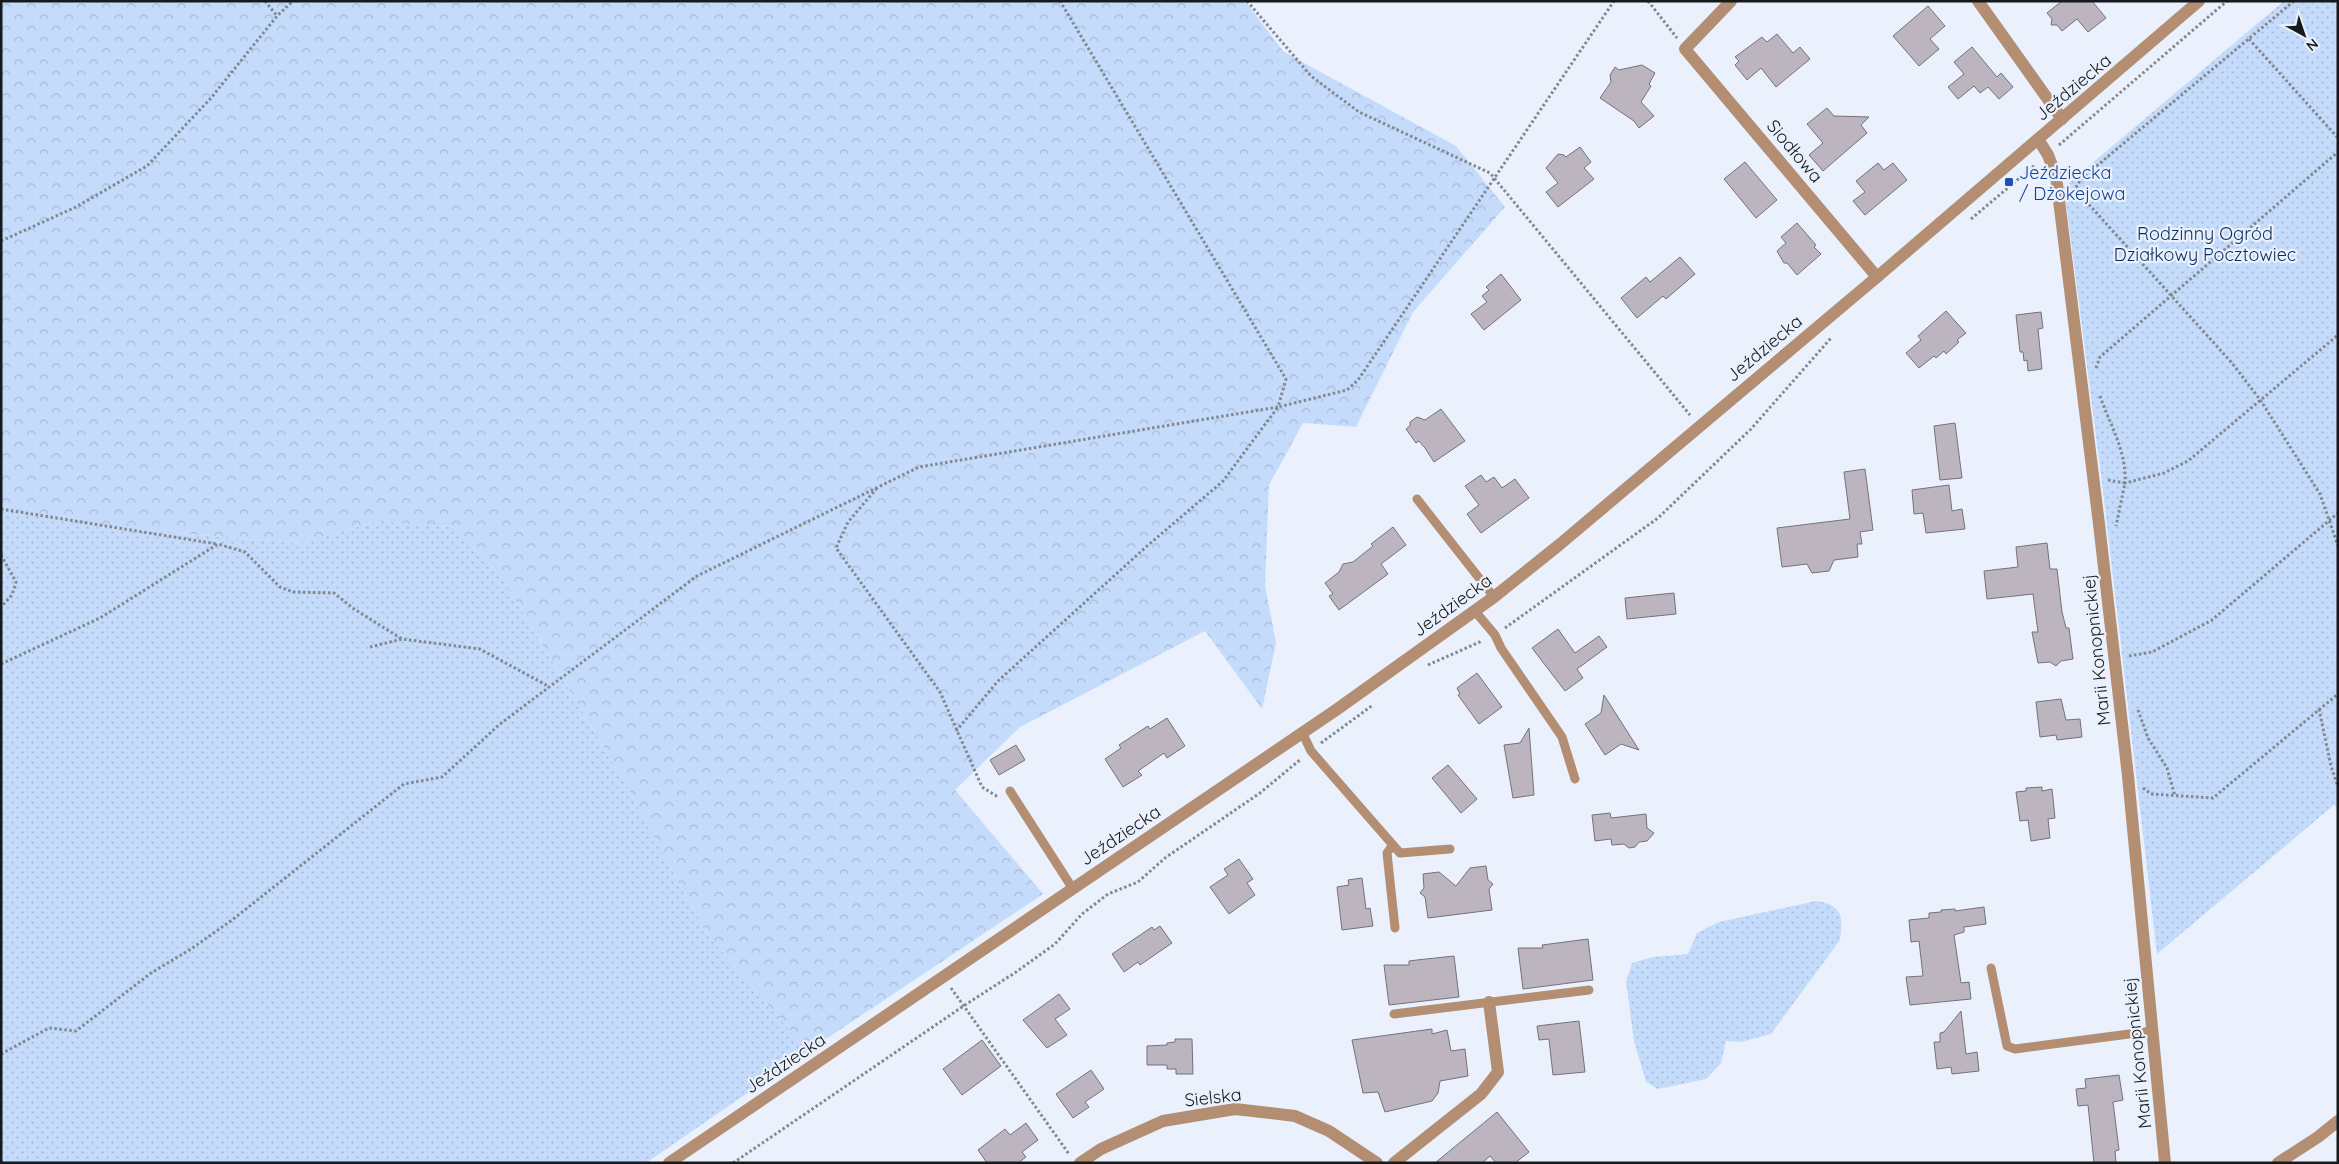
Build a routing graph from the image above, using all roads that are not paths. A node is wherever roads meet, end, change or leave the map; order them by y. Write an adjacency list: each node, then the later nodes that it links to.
1 (1731, 1): 6 (street, Siodłowa)
2 (1978, 1): 4 (street)
3 (2199, 1): 4 (street, Jeździecka)
4 (2062, 118): 5 (street, Jeździecka)
5 (2038, 139): 6 (street, Jeździecka); 21 (street, Marii Konopnickiej)
6 (1877, 277): 8 (street, Jeździecka)
7 (1417, 499): 8 (lane)
8 (1494, 597): 9 (street, Jeździecka)
9 (1474, 610): 10 (street, Jeździecka); 11 (lane)
10 (1302, 732): 13 (lane); 15 (street, Jeździecka)
11 (1575, 779)
12 (1010, 791): 15 (lane)
13 (1392, 846): 14 (lane); 16 (lane)
14 (1450, 850)
15 (1073, 889): 23 (street, Jeździecka)
16 (1395, 928)
17 (1992, 968): 21 (lane)
18 (1589, 990): 19 (lane)
19 (1489, 1002): 20 (lane); 26 (street)
20 (1394, 1014)
21 (2152, 1030): 27 (street, Marii Konopnickiej)
22 (2338, 1121): 28 (street)
23 (670, 1163)
24 (1080, 1163): 25 (street, Sielska)
25 (1377, 1163)
26 (1394, 1163)
27 (2166, 1163)
28 (2278, 1163)

